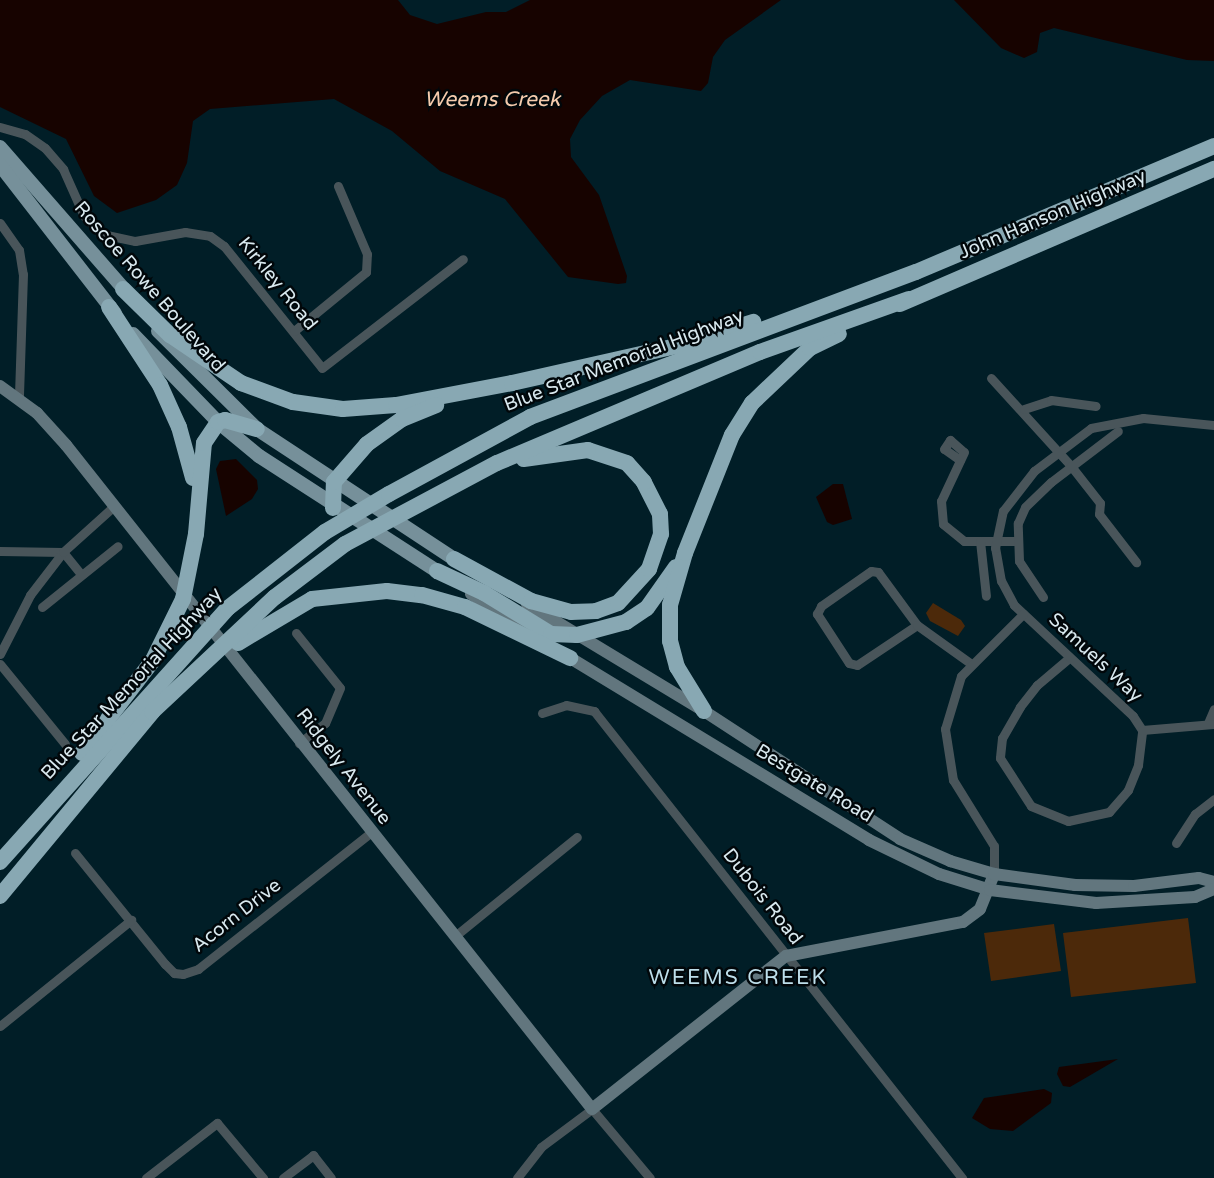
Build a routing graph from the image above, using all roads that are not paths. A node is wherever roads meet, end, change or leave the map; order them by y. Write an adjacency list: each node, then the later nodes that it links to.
1 (0, 127): 13 (street, Kirkley Road)
2 (0, 146): 10 (main road, Roscoe Rowe Boulevard)
3 (1214, 146): 9 (highway, John Hanson Highway)
4 (0, 165): 12 (main road, Roscoe Rowe Boulevard)
5 (1214, 169): 11 (highway, John Hanson Highway)
6 (338, 186): 13 (street)
7 (0, 223): 17 (street)
8 (463, 259): 13 (street, Kirkley Road)
9 (916, 272): 15 (highway); 65 (highway, Blue Star Memorial Highway)
10 (123, 289): 15 (highway); 22 (main road, Roscoe Rowe Boulevard)
11 (909, 299): 26 (highway, Blue Star Memorial Highway); 38 (highway)
12 (109, 307): 20 (main road, Roscoe Rowe Boulevard); 29 (highway)
13 (294, 331)
14 (991, 378): 19 (street)
15 (512, 383): 28 (highway)
16 (0, 386): 17 (main road, Ridgely Avenue)
17 (19, 397): 30 (main road, Ridgely Avenue)
18 (1096, 406): 19 (street)
19 (1024, 410): 24 (street)
20 (218, 422): 22 (highway); 29 (highway); 31 (main road, Roscoe Rowe Boulevard)
21 (1214, 425): 24 (street)
22 (257, 429): 28 (main road, Roscoe Rowe Boulevard)
23 (1118, 431): 27 (street)
24 (1058, 452): 27 (street); 33 (street)
25 (961, 460): 32 (street)
26 (497, 463): 39 (highway); 67 (highway, Blue Star Memorial Highway)
27 (1071, 466): 34 (street); 40 (street)
28 (334, 482): 31 (highway); 39 (main road, Roscoe Rowe Boulevard)
29 (199, 504): 65 (highway)
30 (114, 507): 37 (street); 60 (main road, Ridgely Avenue)
31 (333, 508): 41 (main road, Roscoe Rowe Boulevard)
32 (980, 541): 33 (street); 43 (street)
33 (996, 541): 34 (street); 46 (street, Samuels Way)
34 (1016, 541): 44 (street)
35 (118, 546): 42 (street)
36 (0, 551): 37 (street)
37 (63, 552): 42 (street); 50 (street)
38 (685, 553): 49 (highway); 56 (highway)
39 (454, 559): 49 (main road, Bestgate Road)
40 (1136, 562)
41 (437, 571): 49 (highway); 51 (main road, Bestgate Road)
42 (81, 573): 45 (street)
43 (986, 596)
44 (1043, 597)
45 (42, 607)
46 (1023, 614): 52 (street, Samuels Way); 53 (street)
47 (917, 625): 47 (street); 53 (street)
48 (296, 632): 60 (street)
49 (578, 635): 56 (main road, Bestgate Road)
50 (0, 654)
51 (570, 658): 67 (highway); 73 (main road, Bestgate Road)
52 (1069, 658): 59 (street, Samuels Way); 59 (street)
53 (970, 663): 70 (street)
54 (0, 664): 61 (street)
55 (1214, 709): 58 (street)
56 (704, 711): 70 (main road, Bestgate Road)
57 (542, 713): 77 (street, Dubois Road)
58 (1211, 723): 59 (street)
59 (1142, 730)
60 (299, 743): 63 (main road, Ridgely Avenue)
61 (65, 744)
62 (1214, 799): 66 (street)
63 (370, 833): 75 (street, Acorn Drive); 76 (main road, Ridgely Avenue)
64 (577, 838): 76 (street)
65 (18, 839): 69 (highway, Blue Star Memorial Highway)
66 (1176, 843)
67 (42, 845): 74 (highway, Blue Star Memorial Highway)
68 (75, 853): 75 (street)
69 (0, 862)
70 (994, 874): 71 (main road, Bestgate Road); 73 (main road)
71 (1214, 882)
72 (1214, 889): 73 (main road, Bestgate Road)
73 (990, 890): 77 (main road)
74 (0, 896)
75 (131, 920): 78 (street)
76 (454, 936): 79 (main road, Ridgely Avenue)
77 (786, 956): 79 (main road); 86 (street, Dubois Road)
78 (0, 1026)
79 (592, 1109): 84 (street); 85 (street, Ridgely Avenue)
80 (146, 1178): 81 (street)
81 (263, 1178)
82 (283, 1178): 83 (street)
83 (331, 1178)
84 (517, 1178)
85 (650, 1178)
86 (962, 1178)

